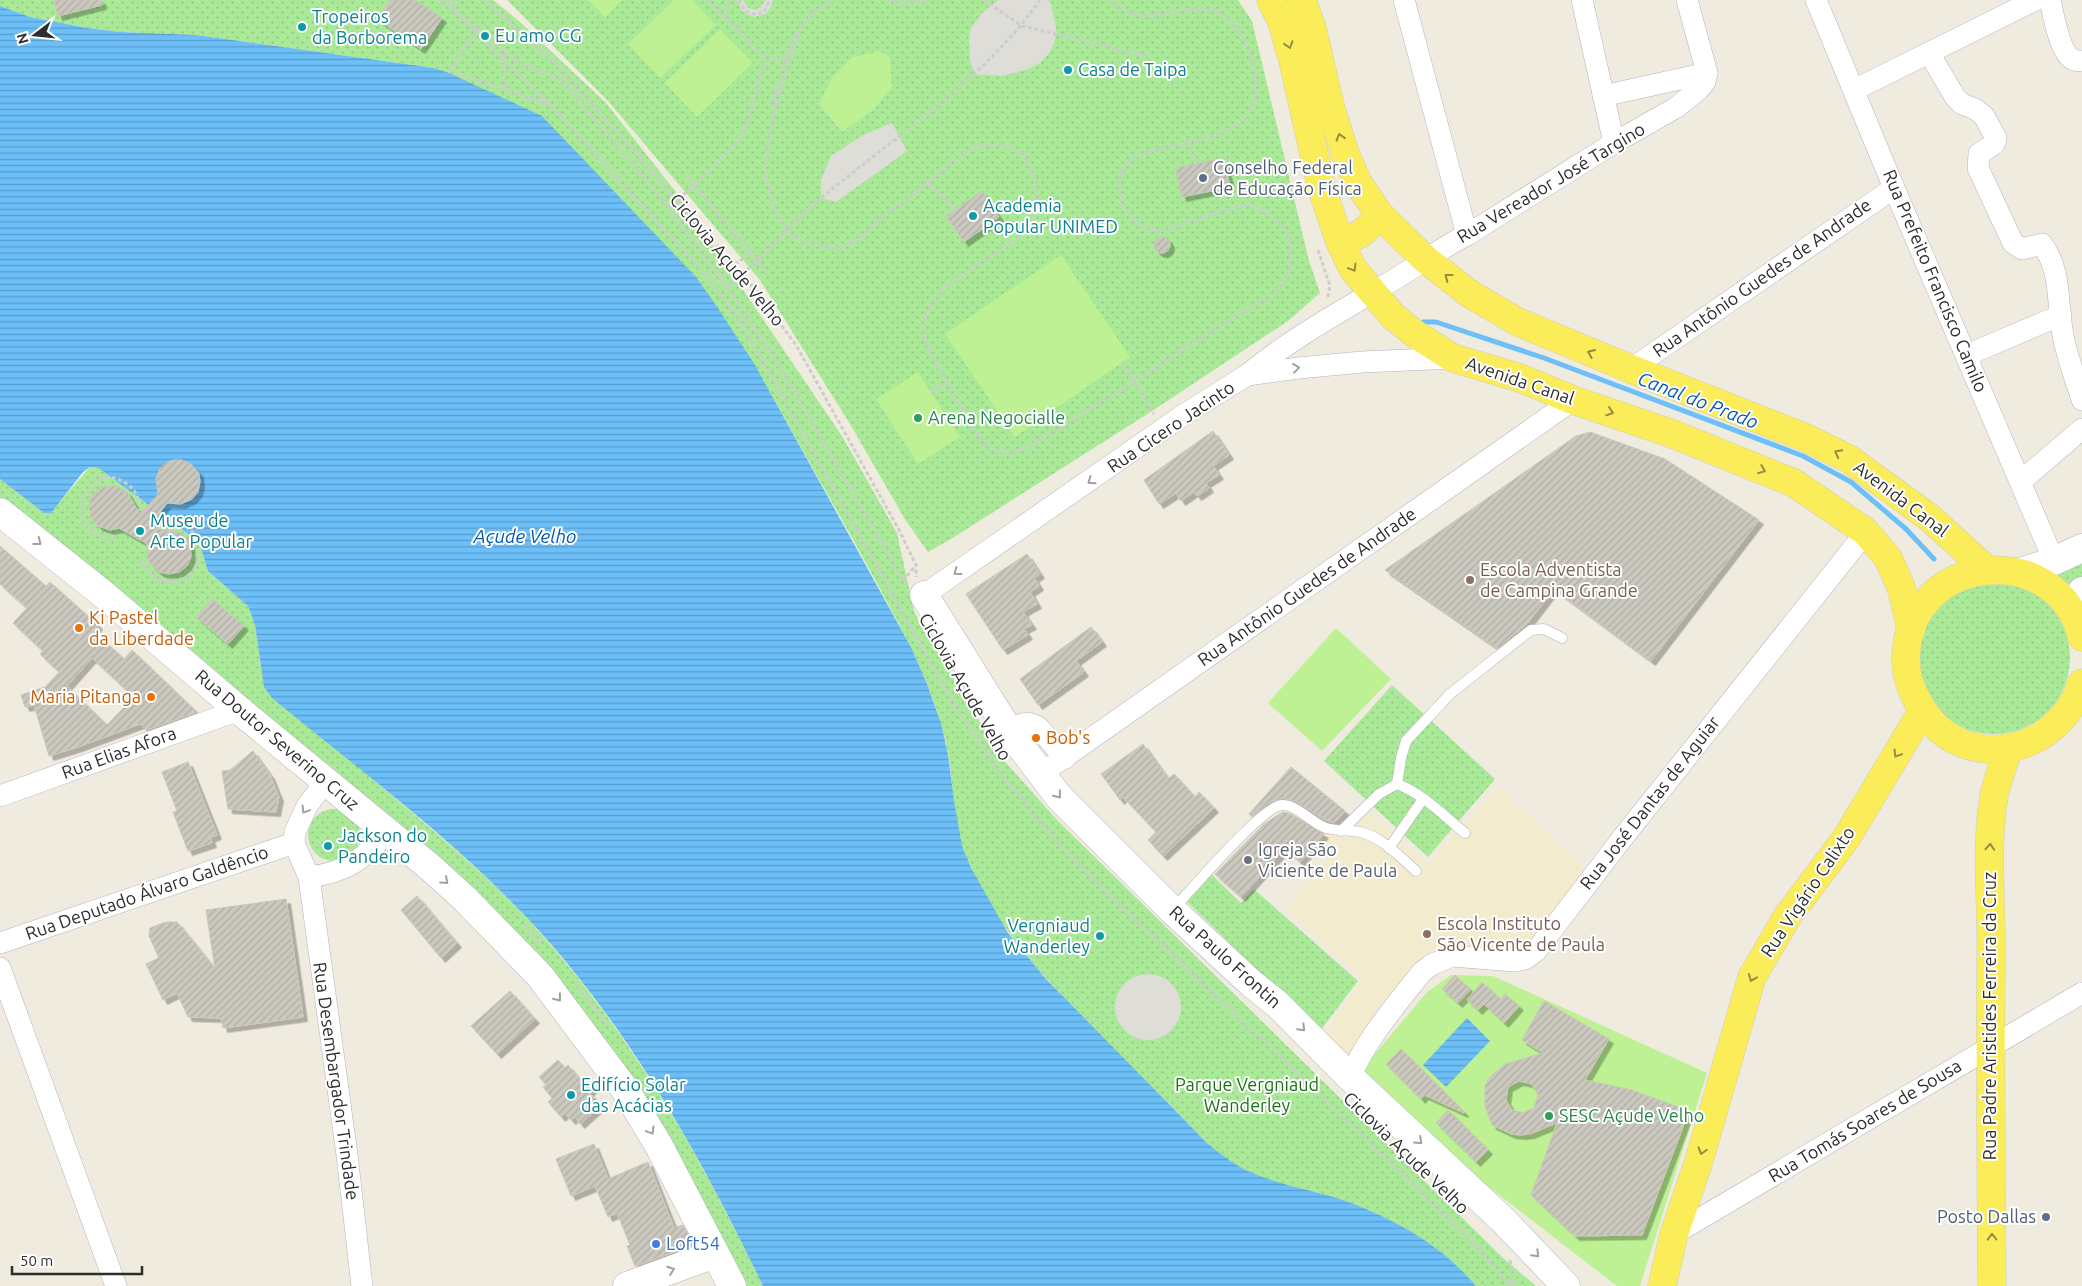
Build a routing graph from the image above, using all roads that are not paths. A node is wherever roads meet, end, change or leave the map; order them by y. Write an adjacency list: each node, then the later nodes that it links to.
1 (1271, 0): 18 (main road, Avenida Canal, one-way to 18)
2 (1302, 0): 16 (main road, Avenida Canal, one-way to 2)
3 (1404, 0): 17 (street)
4 (1582, 0): 13 (street)
5 (1687, 0): 11 (street)
6 (1816, 0): 12 (street, Rua Prefeito Francisco Camilo)
7 (2035, 0): 9 (street)
8 (2050, 0): 10 (street)
9 (1929, 53): 12 (street); 21 (street)
10 (2082, 61)
11 (1707, 73): 13 (street); 14 (street, Rua Vereador José Targino)
12 (1854, 90): 15 (street, Rua Prefeito Francisco Camilo)
13 (1603, 96): 14 (street)
14 (1614, 143): 17 (street, Rua Vereador José Targino)
15 (1894, 188): 22 (street, Rua Prefeito Francisco Camilo); 24 (street, Rua Antônio Guedes de Andrade)
16 (1379, 214): 18 (main road); 19 (main road, Avenida Canal)
17 (1468, 235): 19 (street, Rua Vereador José Targino)
18 (1328, 243): 20 (main road, Avenida Canal, one-way to 20)
19 (1425, 259): 20 (street, Rua Vereador José Targino); 24 (main road, Avenida Canal, one-way to 19)
20 (1371, 292): 23 (main road, Avenida Canal); 25 (street)
21 (2061, 315): 22 (street); 27 (street)
22 (1967, 355): 29 (street, Rua Prefeito Francisco Camilo)
23 (1453, 358): 25 (street, Rua Cicero Jacinto, one-way to 23); 26 (main road, Avenida Canal)
24 (1631, 369): 34 (main road, Avenida Canal, one-way to 24)
25 (1247, 375): 36 (street, Rua Cicero Jacinto, one-way to 36)
26 (1574, 400): 31 (main road, Avenida Canal, one-way to 31); 47 (street, Rua Antônio Guedes de Andrade)
27 (2082, 400)
28 (2082, 429): 29 (street)
29 (2021, 481): 33 (street, Rua Prefeito Francisco Camilo)
30 (0, 512): 42 (main road, Rua Doutor Severino Cruz, one-way to 42)
31 (1866, 532): 38 (main road, Avenida Canal); 65 (street, Rua José Dantas de Aguiar)
32 (2082, 548): 33 (main road)
33 (2054, 561): 35 (main road)
34 (1986, 570): 35 (main road); 38 (main road)
35 (2020, 572): 39 (main road)
36 (920, 585): 45 (main road, Rua Paulo Frontin)
37 (2082, 591): 39 (main road)
38 (1911, 628): 43 (main road)
39 (2081, 634)
40 (1562, 638): 50 (lane)
41 (2082, 683): 44 (main road)
42 (239, 710): 49 (main road, Rua Doutor Severino Cruz); 51 (street, Rua Elias Afora)
43 (1922, 712): 46 (main road); 66 (main road, Rua Vigário Calixto, one-way to 66)
44 (2070, 727): 46 (main road)
45 (1009, 731): 47 (street); 48 (main road, Rua Paulo Frontin)
46 (2008, 749): 64 (main road, Rua Padre Aristides Ferreira da Cruz, one-way to 46)
47 (1065, 758): 48 (street, Rua Antônio Guedes de Andrade)
48 (1042, 773): 60 (main road, Rua Paulo Frontin, one-way to 60)
49 (325, 782): 54 (main road, Rua Doutor Severino Cruz); 56 (street, one-way to 56)
50 (1396, 784): 52 (lane); 53 (lane)
51 (0, 796)
52 (1423, 799): 55 (lane); 57 (lane)
53 (1341, 831): 57 (lane); 60 (lane)
54 (387, 832): 59 (street); 67 (main road, Rua Doutor Severino Cruz, one-way to 67)
55 (1465, 833)
56 (294, 843): 59 (street, Rua Desembargador Trindade); 61 (street, Rua Deputado Álvaro Galdêncio)
57 (1389, 848): 58 (lane)
58 (1416, 871)
59 (309, 877): 69 (street, Rua Desembargador Trindade)
60 (1172, 910): 65 (main road, Rua Paulo Frontin, one-way to 65)
61 (0, 943)
62 (0, 968): 68 (street)
63 (2082, 993): 64 (street, Rua Tomás Soares de Sousa)
64 (1990, 1047): 66 (street, Rua Tomás Soares de Sousa); 74 (main road, Rua Padre Aristides Ferreira da Cruz, one-way to 64)
65 (1350, 1077): 72 (main road, Rua Paulo Frontin, one-way to 72)
66 (1674, 1234): 73 (main road, Rua Vigário Calixto)
67 (715, 1254): 70 (main road, one-way to 67); 71 (main road, Rua Doutor Severino Cruz)
68 (116, 1286)
69 (362, 1286)
70 (627, 1286)
71 (732, 1286)
72 (1566, 1286)
73 (1662, 1286)
74 (1992, 1286)

